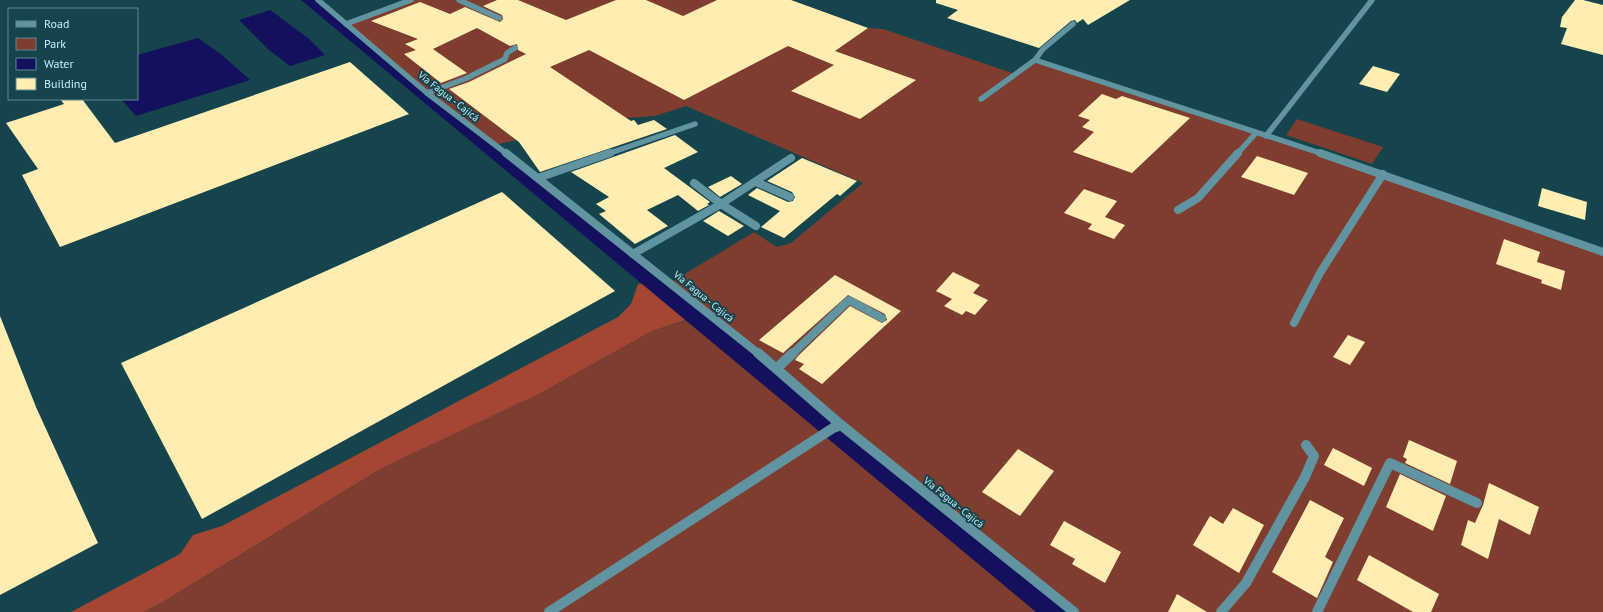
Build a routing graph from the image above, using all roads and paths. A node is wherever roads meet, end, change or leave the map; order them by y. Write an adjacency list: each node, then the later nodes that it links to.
1 (318, 0): 6 (street, Vía Fagua - Cajicá)
2 (411, 0): 6 (street)
3 (459, 0): 5 (street)
4 (1372, 0): 14 (street)
5 (499, 18)
6 (346, 24): 10 (street, Vía Fagua - Cajicá)
7 (1073, 24): 9 (street)
8 (515, 48): 10 (street)
9 (1035, 60): 11 (street); 13 (street)
10 (427, 93): 17 (street, Vía Fagua - Cajicá)
11 (981, 99)
12 (695, 124): 17 (street)
13 (1256, 133): 14 (street); 22 (street)
14 (1266, 136): 16 (street)
15 (791, 158): 18 (street)
16 (1382, 174): 24 (street); 27 (street)
17 (538, 178): 25 (street, Vía Fagua - Cajicá)
18 (756, 182): 20 (street); 21 (street)
19 (694, 183): 21 (street)
20 (790, 196)
21 (721, 204): 23 (street); 25 (street)
22 (1178, 210)
23 (756, 226)
24 (1603, 252)
25 (633, 254): 28 (street, Vía Fagua - Cajicá)
26 (882, 318): 28 (street)
27 (1294, 323)
28 (777, 368): 29 (street, Vía Fagua - Cajicá)
29 (840, 425): 32 (street); 33 (street, Vía Fagua - Cajicá)
30 (1306, 445): 34 (street)
31 (1476, 503): 35 (street)
32 (549, 612)
33 (1074, 612)
34 (1221, 612)
35 (1318, 612)

